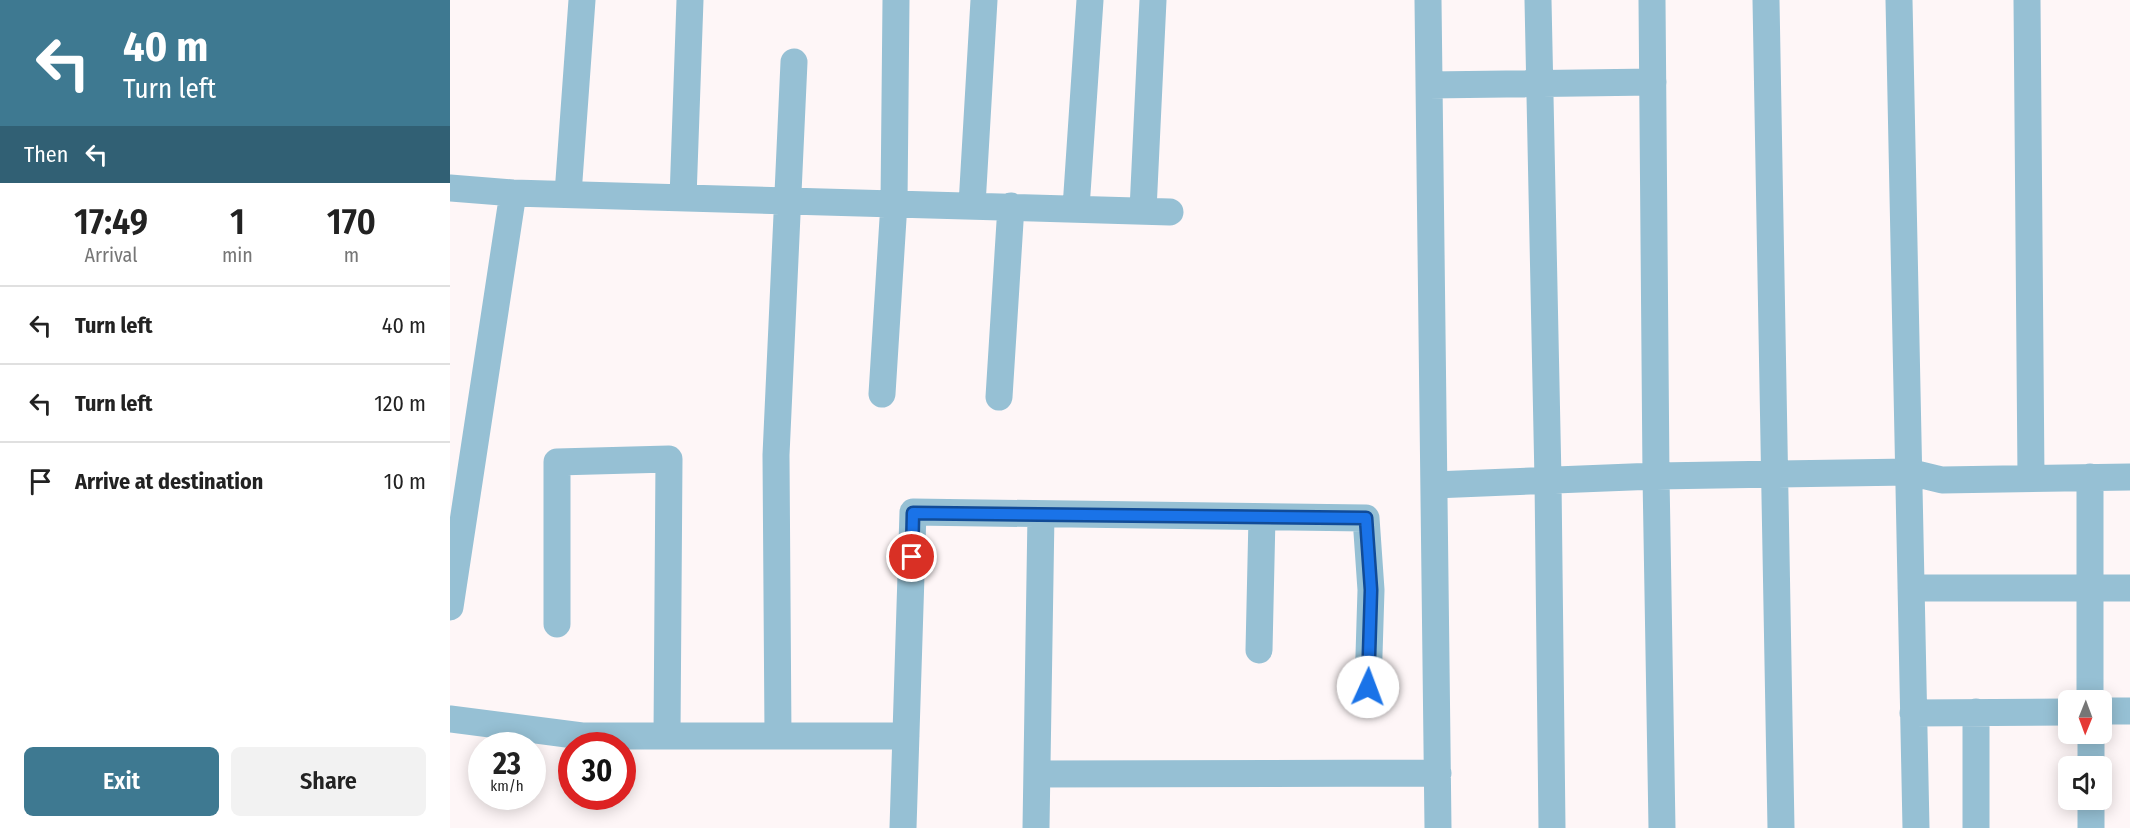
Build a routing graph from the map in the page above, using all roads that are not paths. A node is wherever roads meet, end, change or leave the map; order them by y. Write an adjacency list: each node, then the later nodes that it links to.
1 (582, 0): 19 (street)
2 (690, 0): 20 (street)
3 (896, 0): 22 (street)
4 (984, 0): 23 (street)
5 (1090, 0): 25 (street)
6 (1153, 0): 26 (street)
7 (1538, 0): 14 (street)
8 (1652, 0): 15 (street)
9 (1766, 0): 32 (street)
10 (1899, 0): 31 (street)
11 (2027, 0): 36 (street)
12 (1422, 6): 16 (street)
13 (794, 62): 21 (street)
14 (1539, 82): 15 (street); 16 (street); 37 (street)
15 (1653, 82): 33 (street)
16 (1429, 85): 38 (street)
17 (450, 188): 18 (street)
18 (513, 193): 19 (street); 30 (street)
19 (568, 195): 20 (street)
20 (683, 198): 21 (street)
21 (788, 200): 22 (street); 56 (street)
22 (894, 203): 23 (street); 28 (street)
23 (972, 205): 24 (street)
24 (1011, 206): 25 (street); 29 (street)
25 (1076, 208): 26 (street)
26 (1143, 210): 27 (street)
27 (1170, 212)
28 (882, 394)
29 (999, 397)
30 (461, 460): 44 (street)
31 (1909, 472): 32 (street); 36 (street); 41 (street)
32 (1773, 474): 33 (street); 66 (street)
33 (1656, 476): 37 (street); 65 (street)
34 (2090, 477): 35 (street); 36 (street); 43 (street)
35 (2130, 477)
36 (2031, 478)
37 (1548, 480): 38 (street); 64 (street)
38 (1434, 485): 58 (street)
39 (1041, 514): 40 (street); 57 (street); 59 (street)
40 (1262, 517): 46 (street); 47 (street)
41 (1911, 588): 43 (street); 53 (street)
42 (2130, 588): 43 (street)
43 (2090, 589): 48 (street)
44 (451, 593)
45 (557, 624): 55 (street)
46 (1259, 650)
47 (1368, 687)
48 (2090, 690)
49 (2112, 711): 50 (street)
50 (2130, 711)
51 (1976, 712): 52 (street); 53 (street); 68 (street)
52 (2058, 712)
53 (1913, 713): 67 (street)
54 (450, 719): 55 (street)
55 (667, 736): 56 (street)
56 (778, 736): 57 (street)
57 (906, 736): 61 (street)
58 (1438, 773): 59 (street); 63 (street)
59 (1037, 774): 62 (street)
60 (2091, 810): 69 (street)
61 (903, 828)
62 (1036, 828)
63 (1438, 828)
64 (1552, 828)
65 (1662, 828)
66 (1781, 828)
67 (1916, 828)
68 (1976, 828)
69 (2091, 828)

